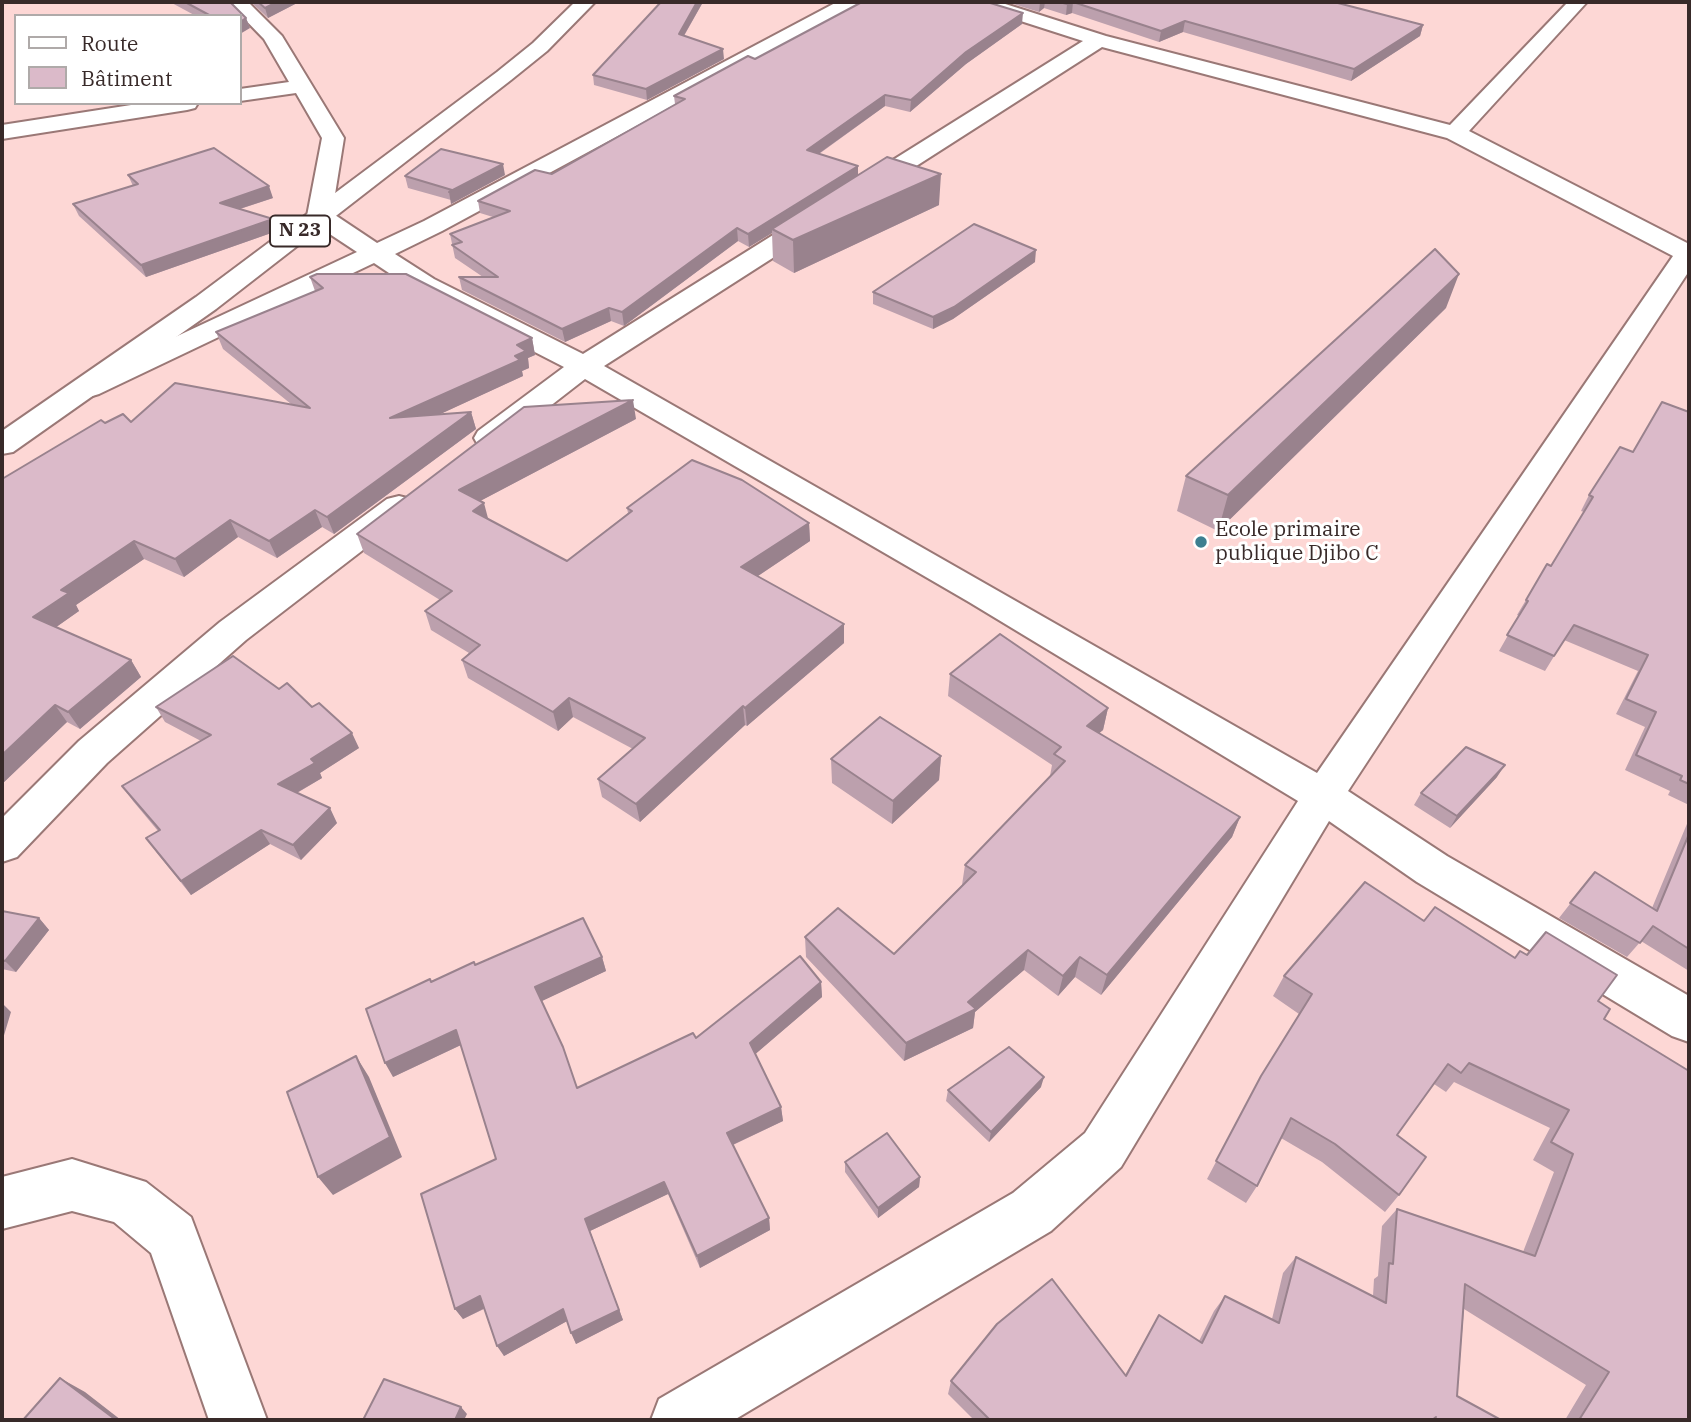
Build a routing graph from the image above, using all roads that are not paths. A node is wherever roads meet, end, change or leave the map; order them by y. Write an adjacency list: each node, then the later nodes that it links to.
1 (237, 2): 7 (street)
2 (586, 2): 12 (street, N 23)
3 (851, 2): 13 (street)
4 (982, 2): 6 (street)
5 (1578, 2): 11 (street)
6 (1099, 40): 11 (street); 15 (street)
7 (302, 86): 8 (street); 12 (street)
8 (242, 95)
9 (174, 105): 10 (street)
10 (2, 132)
11 (1455, 133): 14 (street)
12 (319, 216): 13 (street); 16 (street, N 23)
13 (374, 254): 15 (street); 16 (street)
14 (1689, 254): 20 (street)
15 (584, 366): 18 (street); 20 (street)
16 (77, 393): 17 (street, N 23)
17 (2, 445)
18 (464, 457)
19 (420, 490): 21 (street)
20 (1323, 796): 22 (street); 25 (street)
21 (2, 845)
22 (1689, 1021)
23 (2, 1203): 24 (street)
24 (238, 1420)
25 (680, 1420)

